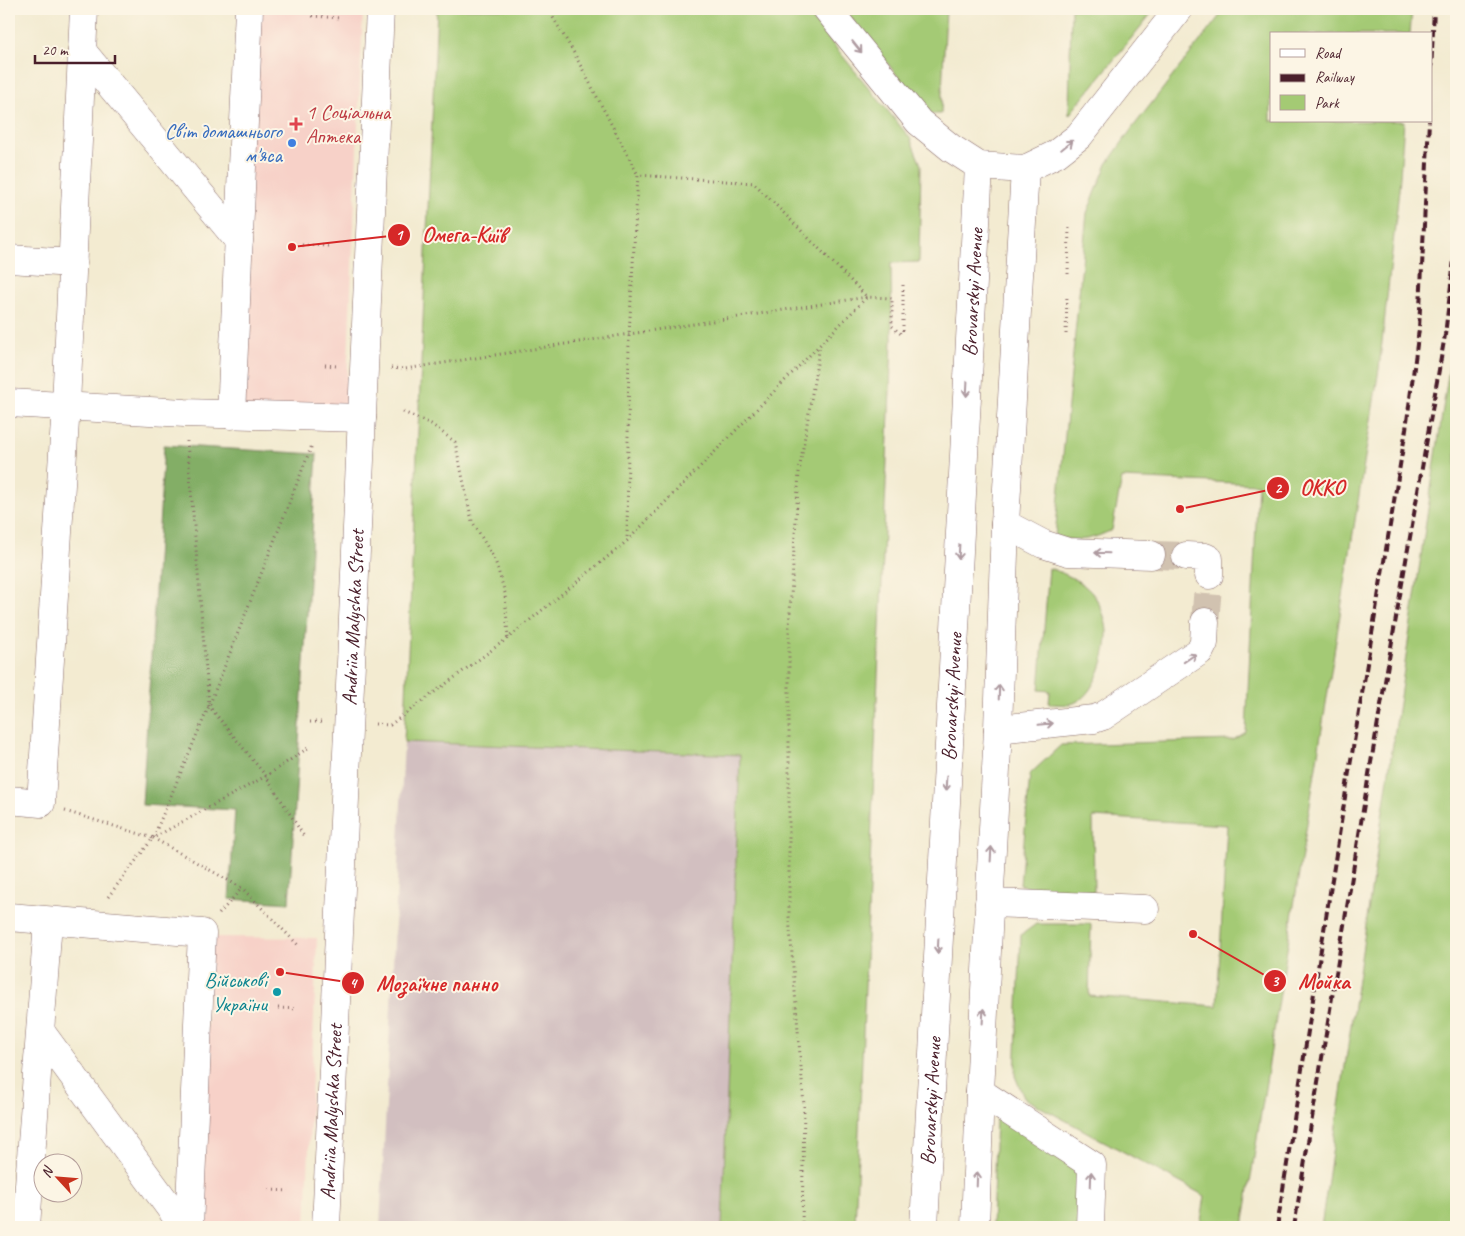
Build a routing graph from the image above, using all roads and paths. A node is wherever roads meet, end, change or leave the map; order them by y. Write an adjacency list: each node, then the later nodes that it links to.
1 (84, 9): 9 (main road)
2 (380, 9): 33 (main road, Andriia Malyshka Street)
3 (548, 9): 12 (path)
4 (827, 9): 10 (main road, one-way to 10)
5 (1180, 9): 11 (main road, one-way to 5)
6 (248, 10): 14 (main road)
7 (312, 16): 8 (path)
8 (340, 18)
9 (82, 51): 14 (main road); 18 (main road)
10 (979, 166): 11 (main road); 69 (main road, Brovarskyi Avenue, one-way to 69)
11 (1025, 170): 34 (main road)
12 (638, 175): 22 (path); 24 (path)
13 (1069, 225): 19 (path)
14 (239, 241): 31 (main road)
15 (302, 245): 16 (path)
16 (330, 246)
17 (9, 259): 18 (main road)
18 (73, 263): 28 (main road)
19 (1068, 274)
20 (902, 285): 22 (path)
21 (1067, 294): 23 (path)
22 (867, 297): 24 (path); 25 (path)
23 (1066, 334)
24 (629, 335): 26 (path); 35 (path)
25 (820, 345): 35 (path); 68 (path)
26 (405, 369)
27 (9, 403): 28 (main road)
28 (66, 405): 30 (main road); 47 (main road)
29 (403, 412): 40 (path)
30 (184, 413): 31 (main road); 41 (path)
31 (231, 415): 32 (main road)
32 (323, 416): 33 (main road); 41 (path)
33 (362, 418): 67 (main road, Andriia Malyshka Street)
34 (1005, 524): 36 (main road, one-way to 34); 43 (main road, one-way to 34)
35 (627, 541): 40 (path)
36 (1151, 555)
37 (1186, 556): 38 (main road)
38 (1209, 576)
39 (1205, 622): 43 (main road, one-way to 39)
40 (508, 638): 42 (path)
41 (209, 706): 45 (path); 48 (path)
42 (390, 725)
43 (998, 728): 51 (main road, one-way to 43)
44 (308, 748): 45 (path)
45 (266, 776): 48 (path); 49 (path)
46 (9, 800): 47 (main road)
47 (41, 803): 48 (path)
48 (153, 838): 50 (path); 55 (path)
49 (305, 838)
50 (242, 888): 56 (path); 57 (path)
51 (989, 903): 52 (main road); 61 (main road, one-way to 51)
52 (1145, 909)
53 (9, 917): 54 (main road)
54 (48, 921): 55 (main road); 60 (main road)
55 (87, 924): 56 (main road)
56 (202, 933): 66 (main road)
57 (300, 947)
58 (278, 1008): 59 (path)
59 (297, 1009)
60 (41, 1032): 64 (main road); 65 (main road)
61 (980, 1092): 70 (main road, one-way to 61); 71 (main road, one-way to 61)
62 (269, 1190): 63 (path)
63 (289, 1190)
64 (26, 1227)
65 (184, 1227)
66 (189, 1227)
67 (326, 1227)
68 (802, 1227)
69 (924, 1227)
70 (975, 1227)
71 (1090, 1227)

